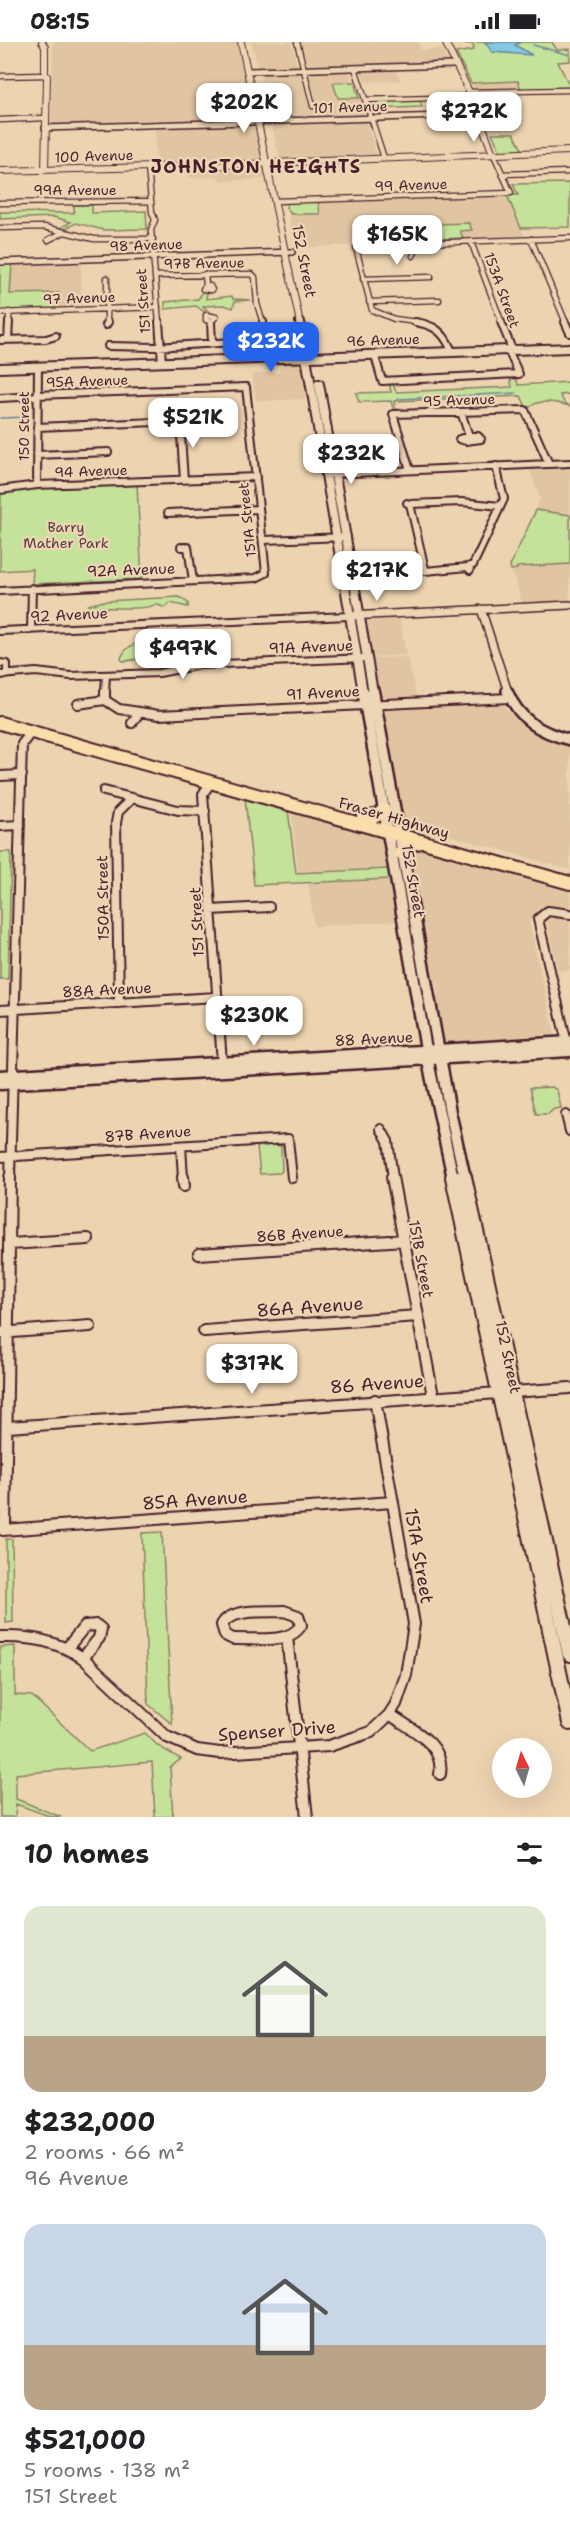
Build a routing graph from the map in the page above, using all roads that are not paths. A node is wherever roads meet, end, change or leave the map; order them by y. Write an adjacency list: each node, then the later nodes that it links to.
1 (241, 42): 9 (main road, 152 Street)
2 (247, 42): 9 (main road, 152 Street)
3 (297, 42): 8 (street)
4 (445, 42): 6 (main road)
5 (45, 43): 10 (main road)
6 (454, 65): 7 (street); 13 (main road)
7 (355, 68): 8 (street); 15 (street)
8 (304, 70): 9 (street); 16 (street)
9 (251, 71): 14 (main road, 152 Street); 17 (main road, 152 Street)
10 (45, 75): 11 (street); 19 (main road)
11 (0, 76)
12 (570, 90): 13 (street)
13 (469, 96): 15 (street); 18 (main road)
14 (254, 99): 17 (main road); 22 (main road, 152 Street)
15 (365, 100): 20 (street)
16 (313, 106)
17 (263, 111): 22 (main road, 152 Street)
18 (477, 115): 20 (street, 101 Avenue); 27 (main road)
19 (45, 118): 21 (street); 23 (main road)
20 (371, 118): 22 (street, 101 Avenue); 28 (street)
21 (0, 120)
22 (262, 122): 23 (street, 101 Avenue); 24 (main road, 152 Street); 29 (main road, 152 Street)
23 (45, 128): 31 (main road)
24 (269, 132)
25 (570, 151): 27 (main road, 100 Avenue)
26 (273, 152): 29 (main road, 152 Street)
27 (494, 155): 28 (main road, 100 Avenue); 34 (street)
28 (384, 158): 29 (main road, 100 Avenue)
29 (271, 163): 30 (main road, 100 Avenue); 36 (main road, 152 Street)
30 (148, 167): 31 (main road, 100 Avenue); 35 (street, 151 Street)
31 (45, 170): 32 (main road, 100 Avenue)
32 (0, 171)
33 (570, 172): 34 (street)
34 (502, 174): 36 (street, 99 Avenue)
35 (151, 201): 37 (street, 99A Avenue); 40 (street, 151 Street)
36 (279, 201): 46 (main road, 152 Street)
37 (0, 203)
38 (0, 228): 39 (street)
39 (64, 232): 40 (street); 43 (street)
40 (153, 238): 48 (street, 151 Street)
41 (570, 238): 42 (street)
42 (531, 239): 44 (street); 62 (street)
43 (48, 240)
44 (471, 242): 45 (street); 73 (street, 153A Street)
45 (412, 244): 47 (street); 54 (street)
46 (289, 252): 48 (street, 98 Avenue); 76 (main road, 152 Street)
47 (413, 256)
48 (155, 257): 49 (street, 98 Avenue); 51 (street, 151 Street)
49 (0, 262)
50 (205, 274): 51 (street, 97B Avenue); 55 (street); 69 (street, 97B Avenue)
51 (156, 276): 58 (street, 151 Street)
52 (431, 277): 54 (street)
53 (106, 278): 59 (street)
54 (363, 279): 57 (street)
55 (206, 285)
56 (439, 300): 57 (street)
57 (369, 302): 74 (street)
58 (158, 307): 59 (street, 97 Avenue); 71 (street, 151 Street)
59 (108, 309): 61 (street, 97 Avenue); 64 (street)
60 (0, 312): 61 (street, 97 Avenue)
61 (9, 312): 68 (street)
62 (567, 318): 65 (street)
63 (211, 321): 69 (street)
64 (106, 325)
65 (570, 333)
66 (56, 336): 68 (street)
67 (0, 340): 68 (street)
68 (8, 340)
69 (212, 343): 71 (street)
70 (108, 346): 71 (street)
71 (161, 346): 77 (street, 151 Street)
72 (570, 346): 73 (main road, 96 Avenue)
73 (509, 349): 74 (main road, 96 Avenue); 75 (street, 153A Street)
74 (448, 351): 75 (main road, 96 Avenue); 76 (main road, 96 Avenue)
75 (375, 356): 76 (main road, 96 Avenue)
76 (310, 357): 77 (main road, 96 Avenue); 92 (main road, 152 Street)
77 (162, 362): 78 (main road, 96 Avenue)
78 (38, 367): 79 (main road, 96 Avenue); 81 (street, 150 Street)
79 (0, 368)
80 (246, 387): 81 (street, 95A Avenue); 93 (street, 151A Street)
81 (37, 396): 82 (street, 95A Avenue); 84 (street, 150 Street)
82 (0, 398)
83 (460, 412): 85 (street); 89 (street, 95 Avenue); 91 (street, 95 Avenue)
84 (37, 427): 87 (street, 150 Street); 94 (street)
85 (469, 436)
86 (108, 452): 87 (street)
87 (37, 455): 95 (street, 150 Street)
88 (570, 463): 89 (street)
89 (549, 464): 90 (street)
90 (496, 466): 91 (street); 97 (street)
91 (410, 470): 92 (street)
92 (330, 474): 100 (main road, 152 Street); 101 (main road, 152 Street)
93 (256, 477): 94 (street, 94 Avenue); 98 (street, 151A Street)
94 (184, 480): 95 (street, 94 Avenue)
95 (37, 485): 96 (street, 94 Avenue)
96 (0, 490)
97 (500, 506): 97 (street)
98 (259, 509): 99 (street); 102 (street, 151A Street)
99 (168, 513)
100 (347, 537): 101 (street); 110 (main road, 152 Street)
101 (337, 538): 102 (street); 111 (main road, 152 Street)
102 (263, 540): 104 (street, 151A Street)
103 (181, 547): 105 (street)
104 (263, 577): 105 (street, 92A Avenue)
105 (193, 581): 106 (street, 92A Avenue)
106 (32, 588): 107 (street, 92A Avenue); 112 (street)
107 (0, 591)
108 (570, 605): 109 (street, 92 Avenue)
109 (482, 609): 110 (street, 92 Avenue); 118 (street)
110 (360, 615): 111 (street, 92 Avenue); 114 (main road, 152 Street)
111 (349, 616): 112 (street, 92 Avenue); 114 (main road, 152 Street)
112 (31, 630): 113 (street, 92 Avenue)
113 (0, 631)
114 (362, 658): 117 (street, 91A Avenue); 121 (main road, 152 Street)
115 (0, 663): 116 (street, 91A Avenue)
116 (3, 675): 117 (street, 91A Avenue)
117 (106, 675): 119 (street)
118 (509, 698): 121 (street, 91 Avenue); 126 (street)
119 (105, 700): 120 (street); 122 (street)
120 (78, 704)
121 (370, 705): 122 (street, 91 Avenue); 127 (main road, 152 Street)
122 (139, 712): 124 (street)
123 (0, 723): 125 (main road, Fraser Highway)
124 (132, 723)
125 (34, 730): 128 (street); 130 (main road, Fraser Highway)
126 (570, 740)
127 (380, 758): 134 (main road, 152 Street); 139 (main road, 152 Street)
128 (22, 775): 129 (street); 137 (street)
129 (0, 776)
130 (211, 782): 132 (main road, Fraser Highway); 135 (street, 151 Street)
131 (104, 791): 133 (street)
132 (244, 791): 136 (main road, Fraser Highway); 139 (main road, Fraser Highway)
133 (132, 798): 135 (street); 150 (street, 150A Street)
134 (384, 810): 136 (main road); 139 (main road, 152 Street)
135 (205, 811): 147 (street, 151 Street)
136 (363, 818): 139 (main road, Fraser Highway)
137 (20, 825): 138 (street); 151 (street)
138 (0, 826)
139 (392, 830): 140 (main road, Fraser Highway); 141 (main road, 152 Street); 142 (main road, Fraser Highway); 154 (main road, 152 Street)
140 (423, 842): 141 (main road); 142 (main road, Fraser Highway)
141 (401, 853): 154 (main road, 152 Street)
142 (497, 862): 143 (main road, Fraser Highway)
143 (536, 874): 144 (main road, Fraser Highway); 145 (main road, Fraser Highway)
144 (570, 878)
145 (570, 884)
146 (269, 907): 147 (street)
147 (211, 910): 149 (street, 151 Street)
148 (570, 914): 153 (street)
149 (216, 997): 150 (street, 88A Avenue); 155 (street, 151 Street)
150 (119, 1003): 151 (street, 88A Avenue)
151 (14, 1009): 152 (street, 88A Avenue); 156 (street)
152 (0, 1010)
153 (569, 1045): 154 (main road, 88 Avenue)
154 (433, 1054): 155 (main road, 88 Avenue); 156 (main road, 88 Avenue); 174 (main road, 152 Street)
155 (222, 1063): 156 (main road, 88 Avenue)
156 (6, 1080): 162 (street)
157 (565, 1116): 159 (street)
158 (381, 1129): 166 (street, 151B Street)
159 (570, 1131)
160 (181, 1146): 162 (street, 87B Avenue); 163 (street, 87B Avenue); 164 (street)
161 (0, 1157): 162 (street, 87B Avenue)
162 (11, 1157): 167 (street)
163 (292, 1178)
164 (184, 1186)
165 (88, 1239): 167 (street)
166 (404, 1240): 168 (street, 86B Avenue); 169 (street, 151B Street)
167 (10, 1244): 172 (street)
168 (199, 1254)
169 (418, 1316): 171 (street, 86A Avenue); 175 (street, 151B Street)
170 (90, 1326): 172 (street)
171 (204, 1331)
172 (5, 1333): 177 (street)
173 (570, 1388): 174 (street, 86 Avenue)
174 (505, 1391): 175 (street, 86 Avenue); 183 (main road, 152 Street); 186 (main road, 152 Street)
175 (433, 1396): 176 (street, 86 Avenue)
176 (375, 1400): 177 (street, 86 Avenue); 178 (street, 151A Street)
177 (8, 1427): 179 (street)
178 (393, 1502): 179 (street, 85A Avenue); 185 (street, 151A Street)
179 (3, 1530)
180 (0, 1637): 182 (street, Spenser Drive)
181 (287, 1637): 181 (street); 187 (street)
182 (67, 1648): 184 (street, Spenser Drive); 184 (street)
183 (570, 1654)
184 (83, 1658): 187 (street, Spenser Drive)
185 (391, 1715): 187 (street, Spenser Drive); 188 (street)
186 (570, 1723)
187 (301, 1748): 189 (street)
188 (440, 1774)
189 (307, 1817)

